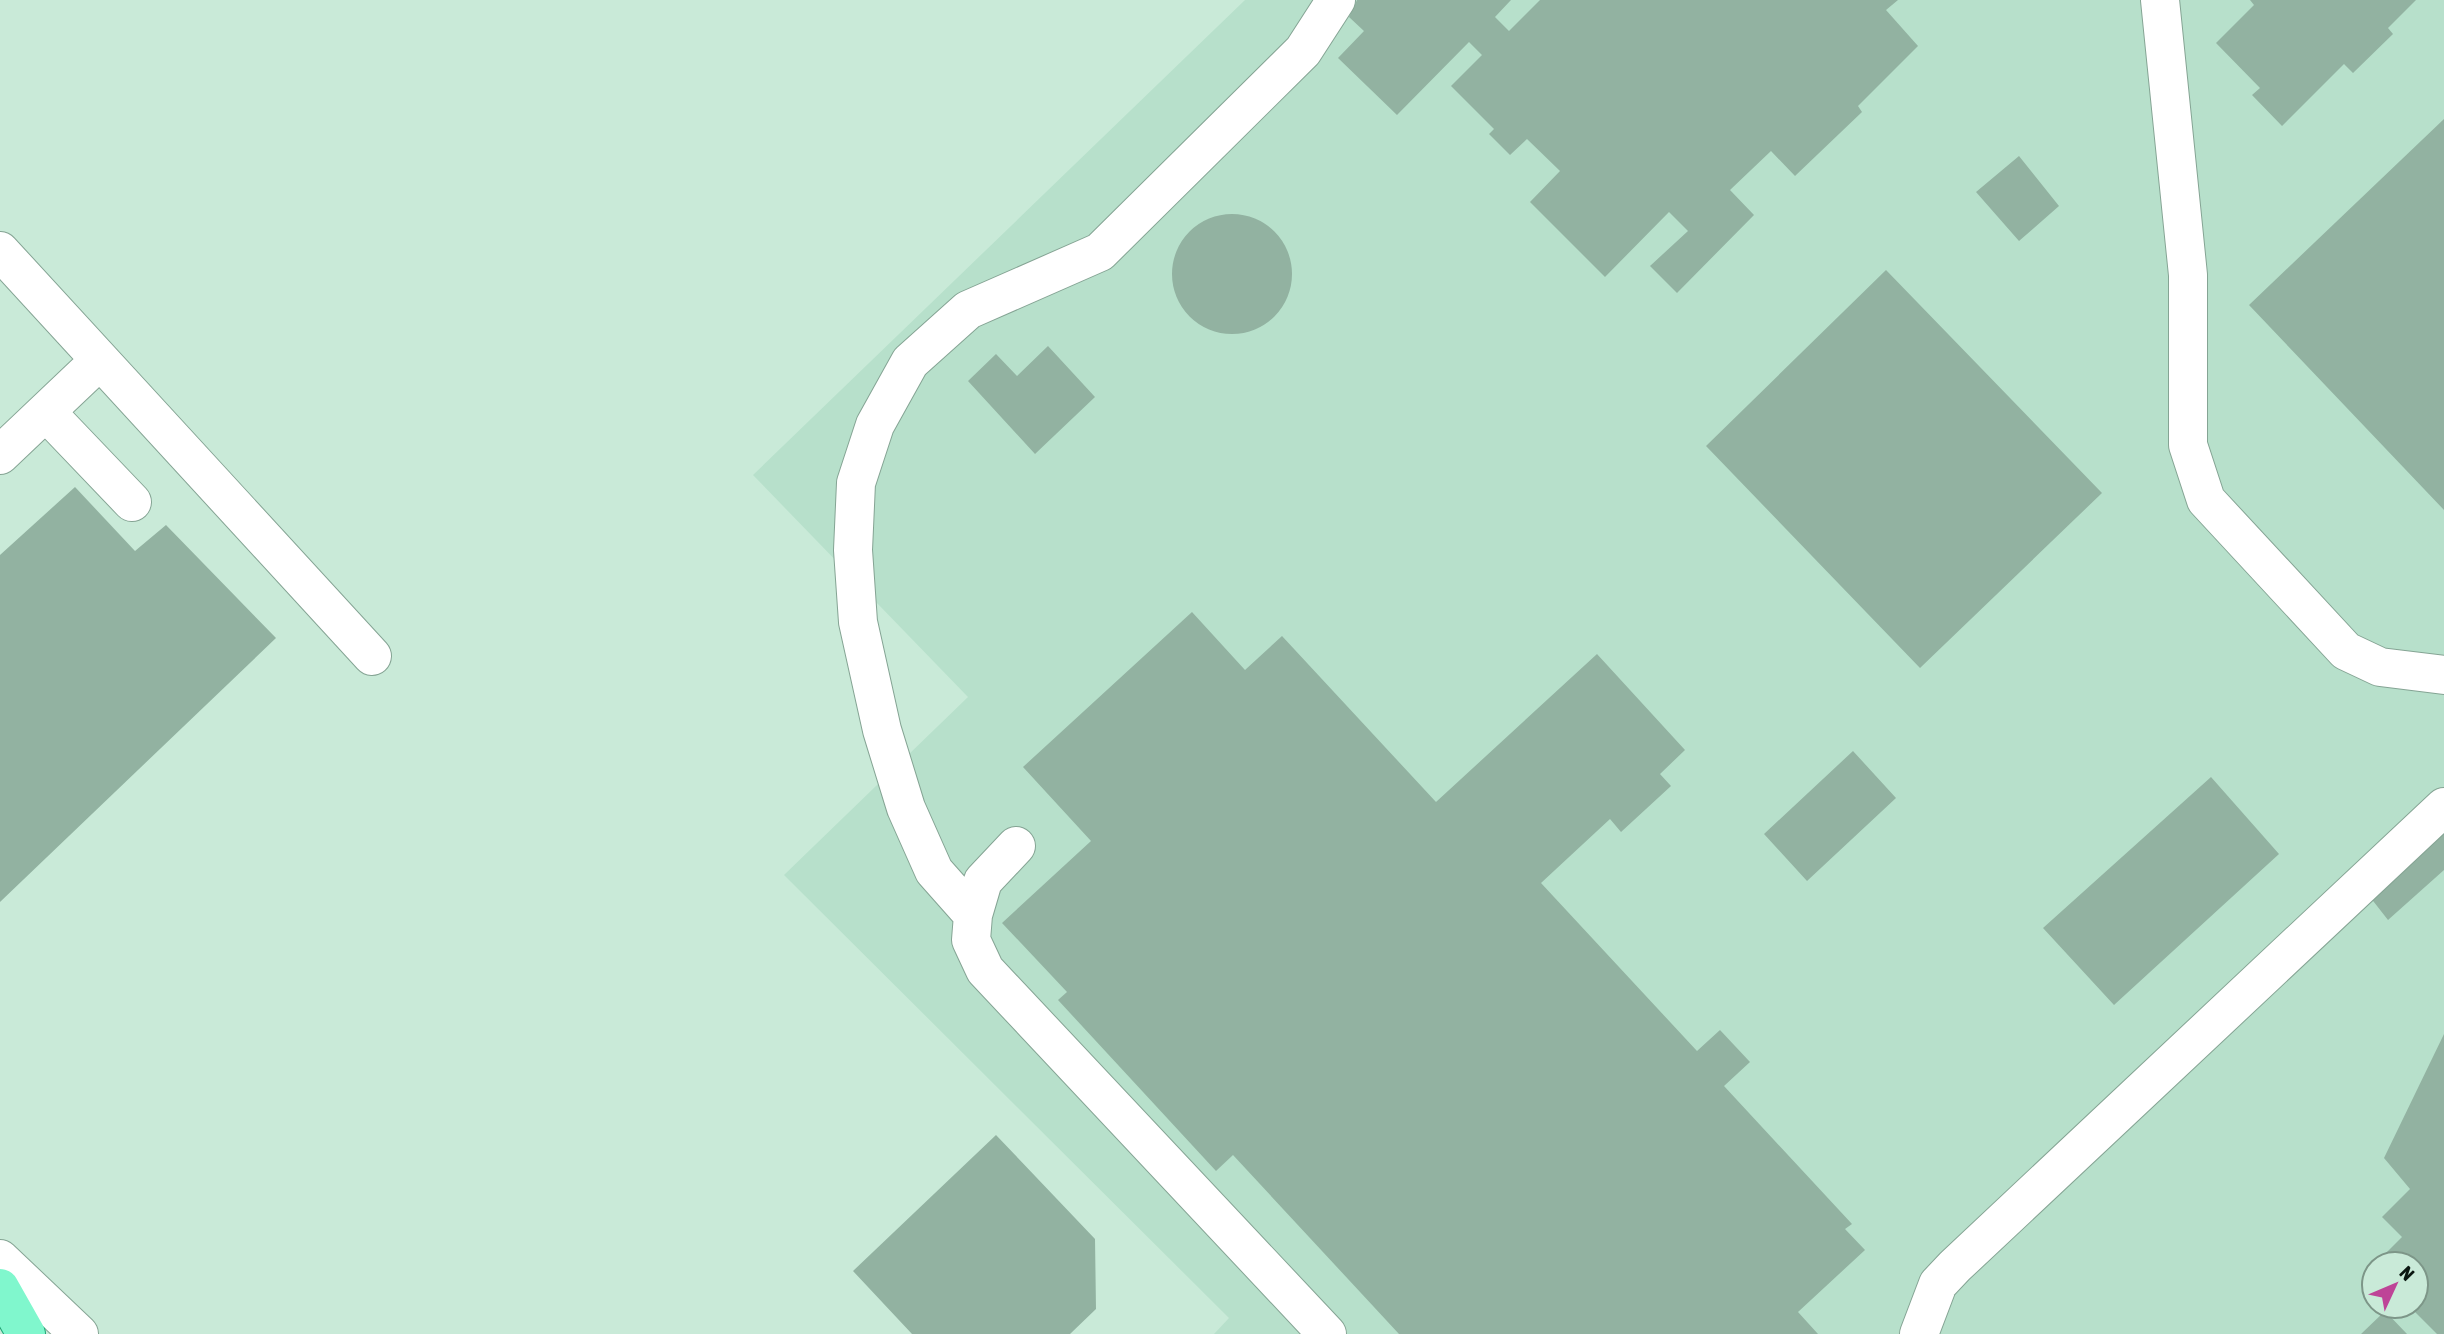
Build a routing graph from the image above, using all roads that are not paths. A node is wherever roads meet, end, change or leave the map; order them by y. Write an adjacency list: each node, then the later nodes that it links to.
1 (1336, 0): 12 (street)
2 (2160, 0): 9 (street)
3 (7, 274): 4 (street)
4 (99, 361): 5 (street); 8 (street)
5 (46, 412): 6 (street); 7 (street)
6 (0, 455)
7 (132, 502)
8 (372, 656)
9 (2444, 676)
10 (2444, 807): 18 (street)
11 (1016, 846): 12 (street)
12 (973, 915): 17 (street)
13 (0, 1259): 16 (street)
14 (0, 1288): 15 (main road)
15 (26, 1334)
16 (79, 1334)
17 (1327, 1334)
18 (1919, 1334)

